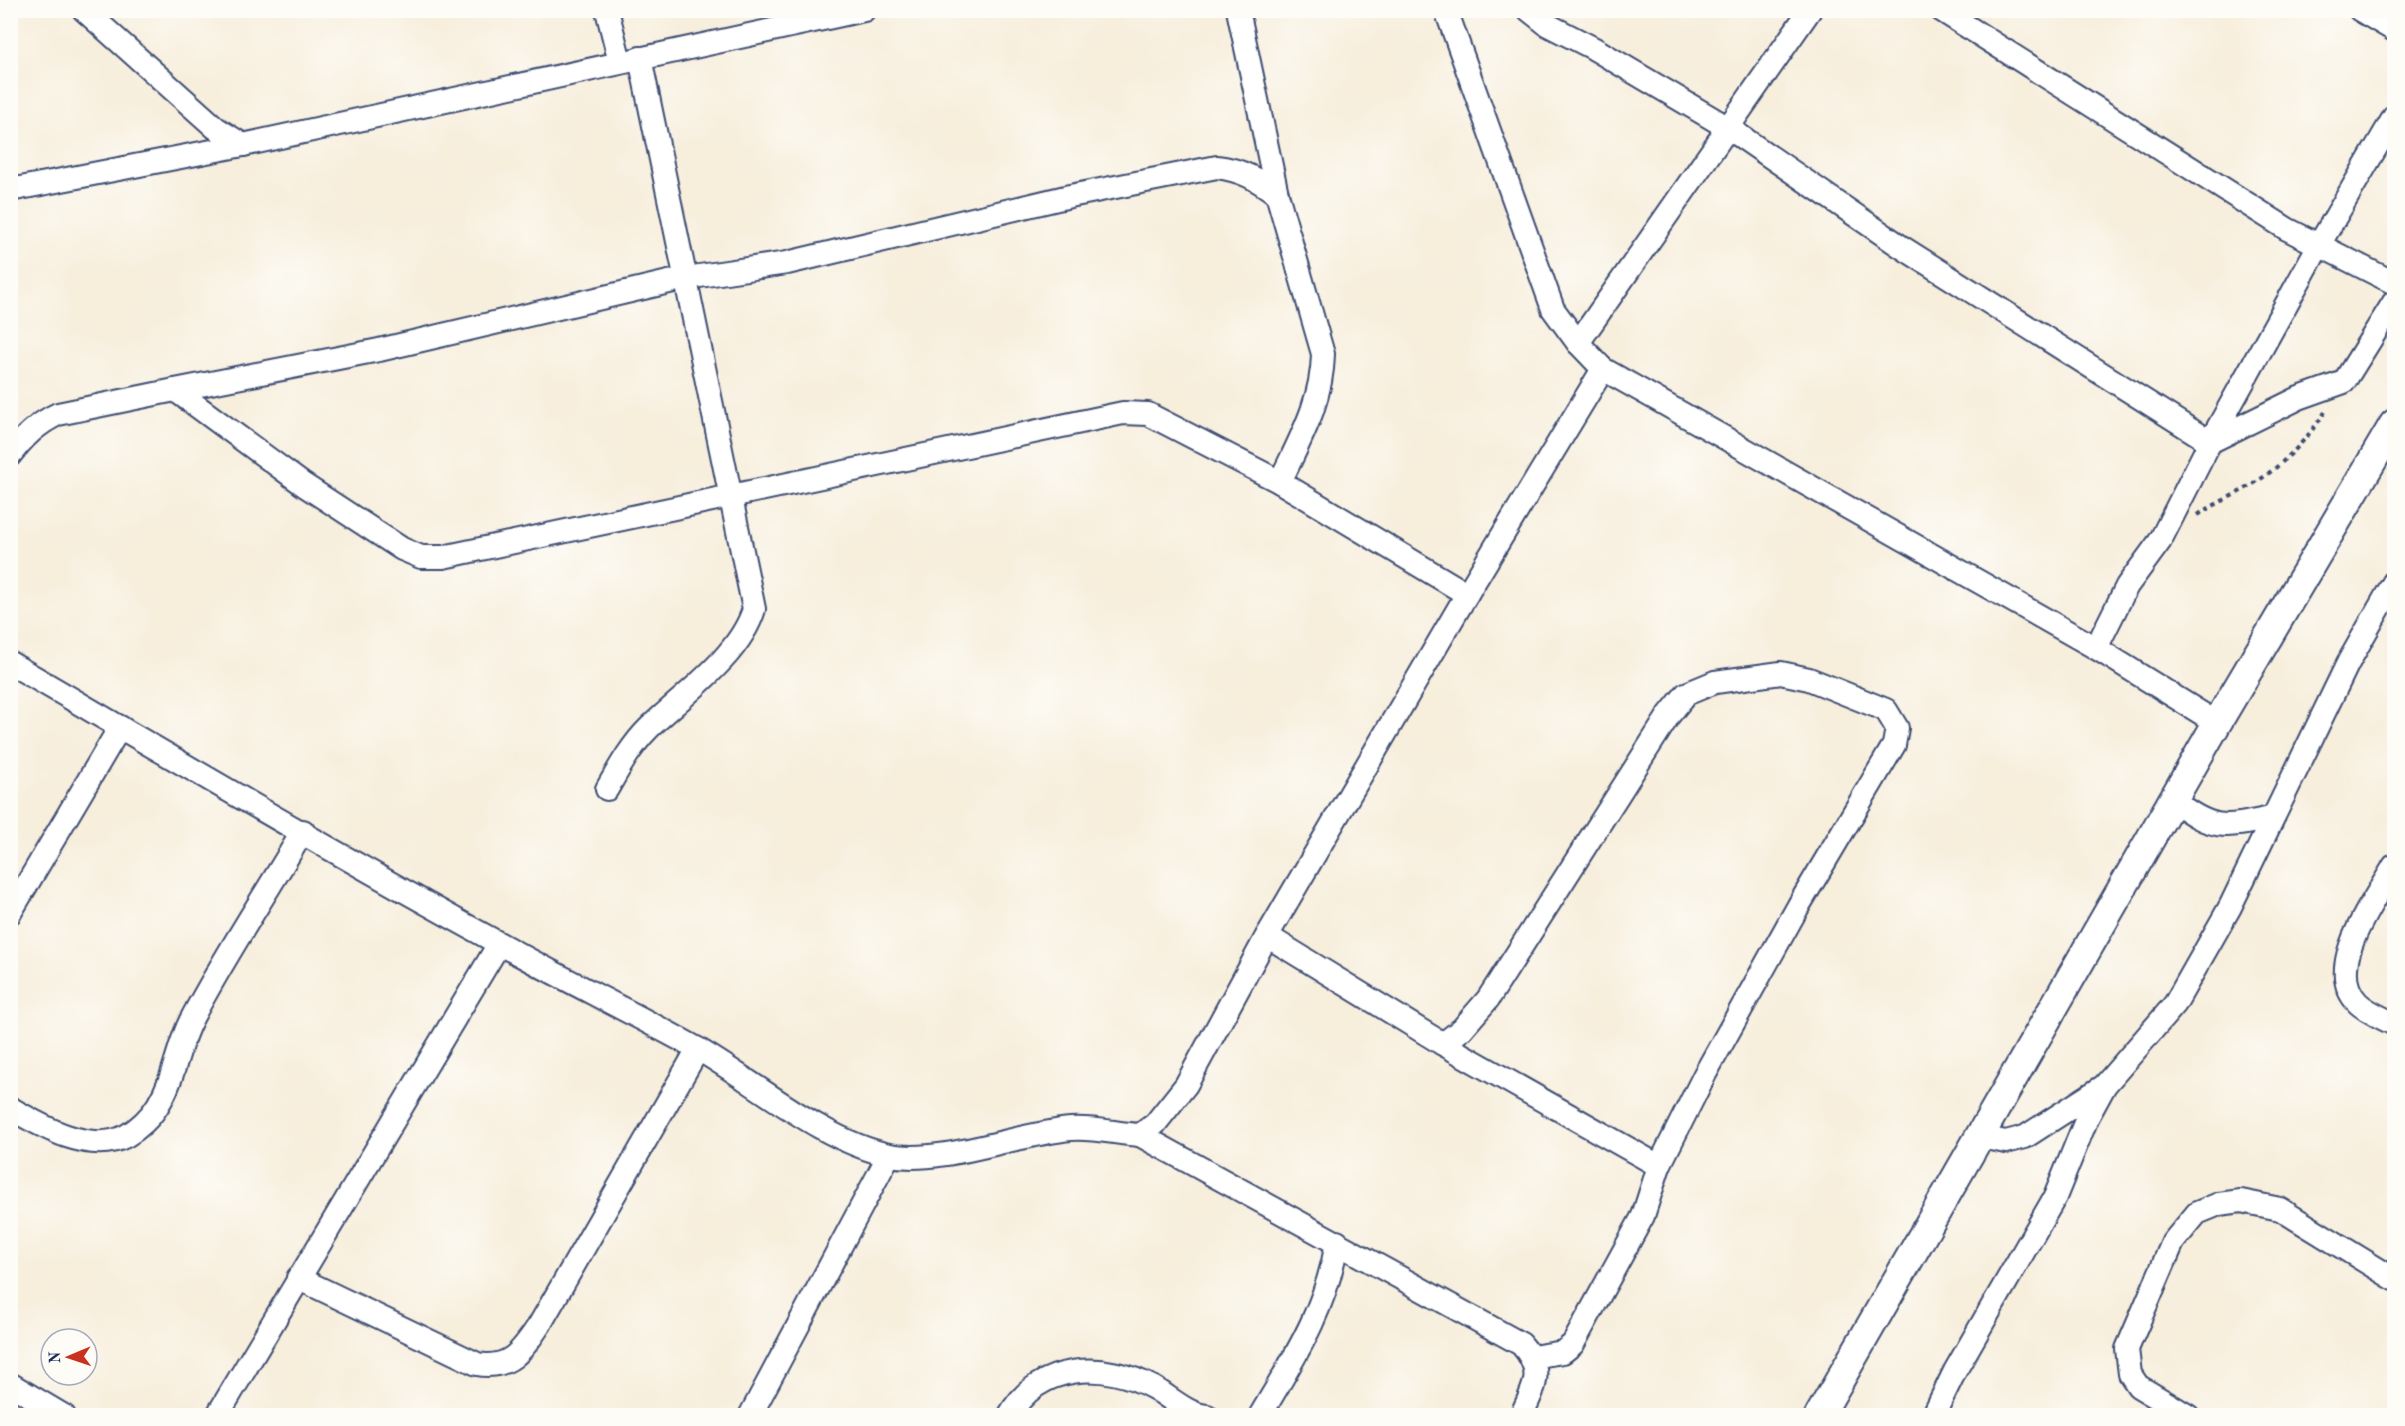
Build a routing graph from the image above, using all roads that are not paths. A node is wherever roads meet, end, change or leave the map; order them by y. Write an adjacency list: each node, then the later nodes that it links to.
1 (84, 10): 14 (street)
2 (607, 10): 11 (street)
3 (864, 10): 11 (street)
4 (1238, 10): 16 (street)
5 (1446, 10): 21 (street)
6 (1529, 10): 13 (street)
7 (1810, 10): 13 (street)
8 (1941, 10): 17 (street)
9 (2360, 10): 10 (street)
10 (2394, 30)
11 (630, 60): 14 (street); 18 (street)
12 (2394, 117): 17 (street)
13 (1730, 129): 21 (street); 25 (street)
14 (243, 145): 15 (street)
15 (10, 190)
16 (1277, 194): 18 (street); 27 (street)
17 (2319, 245): 19 (street); 25 (street)
18 (686, 278): 23 (street); 28 (street)
19 (2394, 283)
20 (2394, 302): 25 (street)
21 (1578, 343): 22 (street)
22 (1604, 369): 30 (street); 31 (street)
23 (175, 390): 26 (street); 28 (street)
24 (2394, 424): 33 (street)
25 (2210, 442): 31 (street)
26 (10, 455)
27 (1280, 482): 28 (street); 30 (street)
28 (730, 494): 35 (street)
29 (2394, 582): 37 (street)
30 (1467, 594): 41 (street)
31 (2096, 648): 33 (street)
32 (10, 663): 34 (street)
33 (2217, 723): 36 (street)
34 (120, 727): 38 (street); 40 (street)
35 (607, 789)
36 (2173, 800): 37 (street); 49 (street)
37 (2271, 818): 46 (street)
38 (303, 831): 42 (street); 47 (street)
39 (2394, 866): 43 (street)
40 (10, 913)
41 (1267, 936): 44 (street); 48 (street)
42 (499, 944): 45 (street); 53 (street)
43 (2394, 1024)
44 (1443, 1044): 51 (street); 51 (street)
45 (698, 1049): 50 (street); 53 (street)
46 (2105, 1085): 49 (street); 66 (street)
47 (10, 1108)
48 (1140, 1135): 50 (street); 52 (street)
49 (1980, 1137): 65 (street)
50 (889, 1155): 60 (street)
51 (1659, 1166): 55 (street)
52 (1337, 1242): 55 (street); 57 (street)
53 (298, 1278): 59 (street)
54 (2394, 1279): 67 (street)
55 (1532, 1357): 64 (street)
56 (10, 1384): 58 (street)
57 (1263, 1411): 63 (street)
58 (64, 1416)
59 (218, 1416)
60 (750, 1416)
61 (1009, 1416): 62 (street)
62 (1207, 1416)
63 (1238, 1416)
64 (1521, 1416)
65 (1819, 1416)
66 (1933, 1416)
67 (2188, 1416)

